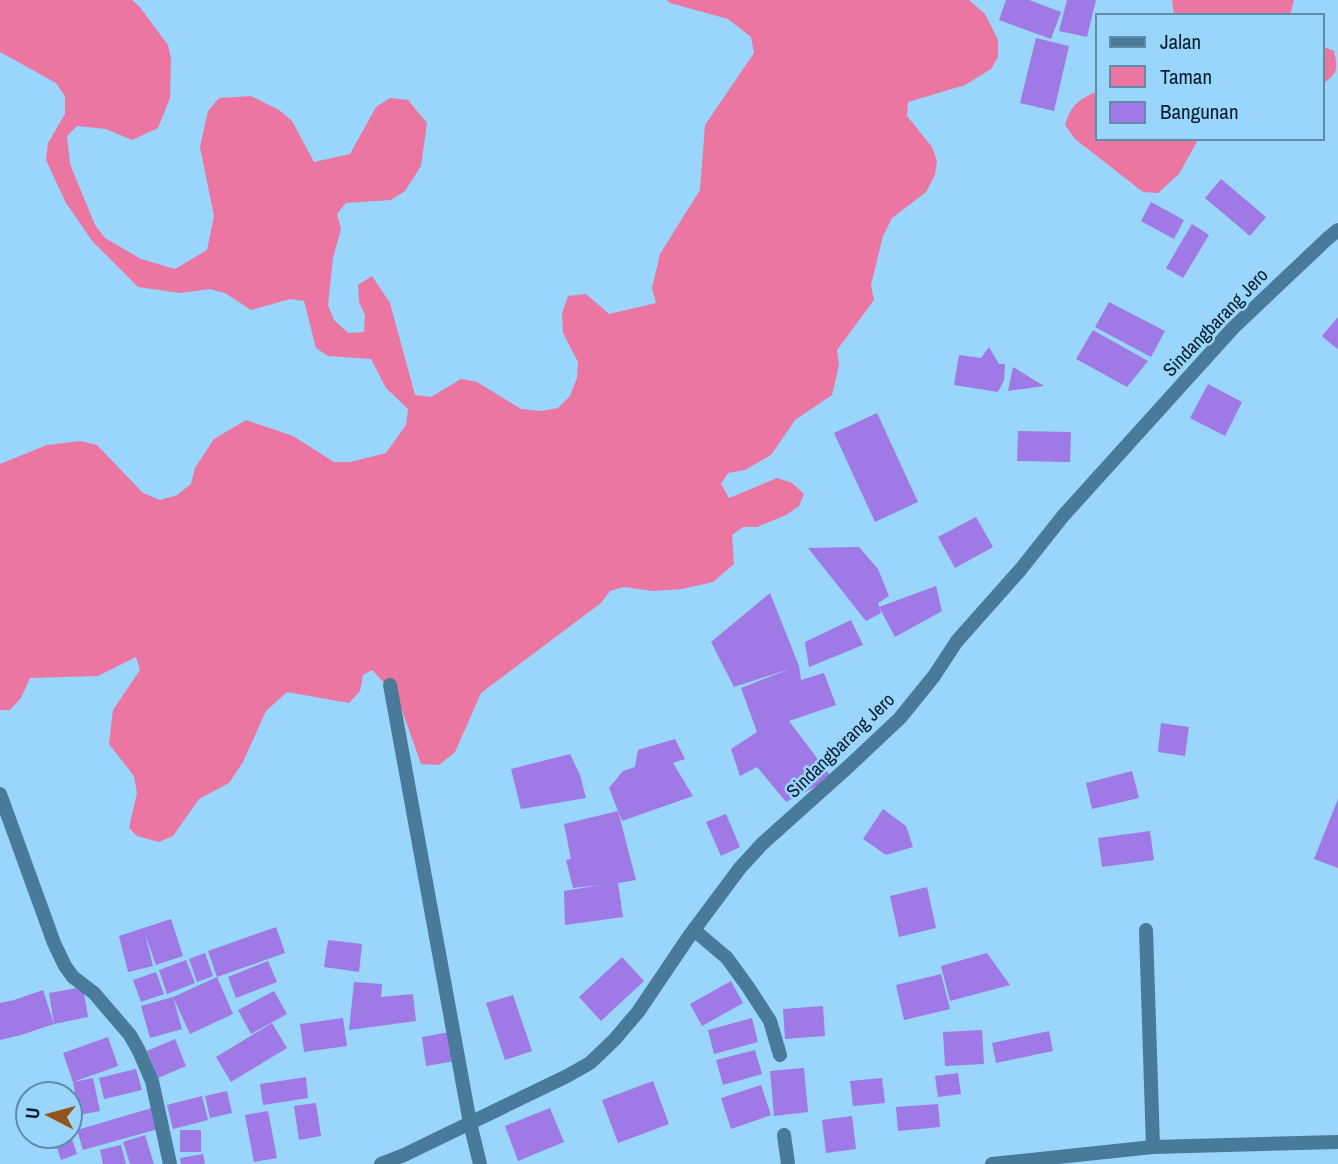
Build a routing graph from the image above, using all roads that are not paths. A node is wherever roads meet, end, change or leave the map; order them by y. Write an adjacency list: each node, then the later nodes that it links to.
1 (1338, 230): 4 (street, Sindangbarang Jero)
2 (390, 685): 7 (street)
3 (0, 794): 13 (street)
4 (694, 930): 6 (street); 7 (street, Sindangbarang Jero)
5 (1146, 930): 10 (street)
6 (780, 1055)
7 (470, 1123): 11 (street, Sindangbarang Jero); 15 (street)
8 (784, 1135): 16 (street)
9 (1338, 1142): 10 (street)
10 (1153, 1147): 12 (street)
11 (405, 1160): 14 (street, Sindangbarang Jero)
12 (1043, 1161): 17 (street)
13 (170, 1164)
14 (381, 1164)
15 (480, 1164)
16 (788, 1164)
17 (992, 1164)

